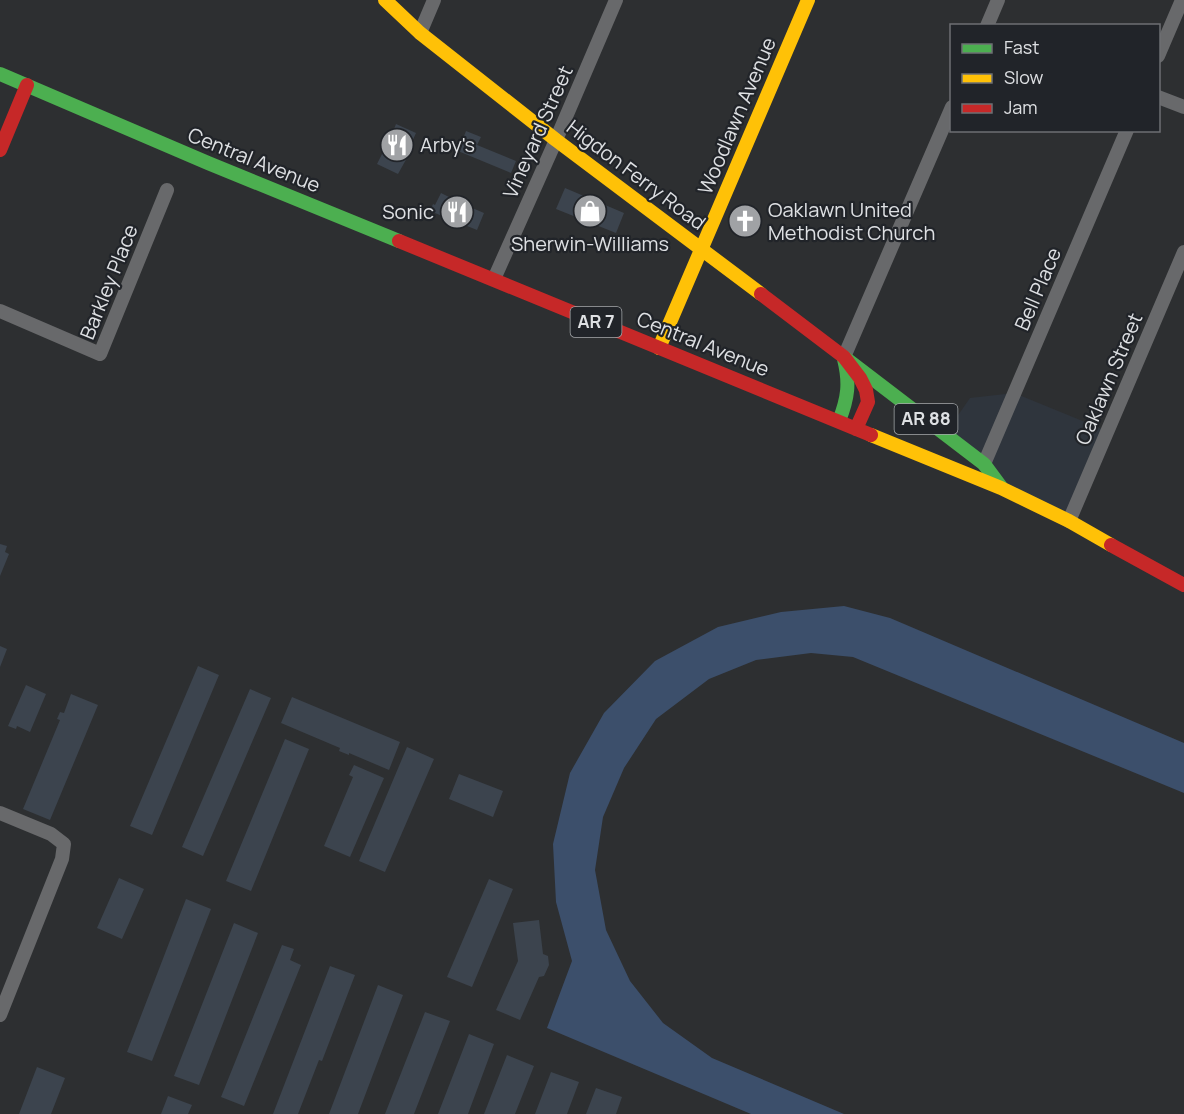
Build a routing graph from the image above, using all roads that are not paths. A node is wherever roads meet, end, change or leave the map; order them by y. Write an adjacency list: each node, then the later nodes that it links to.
1 (385, 0): 8 (main road, Higdon Ferry Road / AR 88)
2 (434, 0): 8 (street)
3 (616, 0): 16 (street, Vineyard Street)
4 (808, 0): 19 (main road, Woodlawn Avenue)
5 (998, 0): 7 (street)
6 (1182, 0): 9 (street)
7 (988, 24)
8 (420, 33): 16 (main road, Higdon Ferry Road / AR 88)
9 (1160, 51)
10 (0, 74): 11 (main road, Central Avenue / AR 7)
11 (27, 85): 17 (main road); 21 (main road, Central Avenue / AR 7)
12 (1160, 98): 13 (street)
13 (1184, 107)
14 (950, 109): 24 (street)
15 (1126, 132): 27 (street, Bell Place)
16 (556, 140): 19 (main road, Higdon Ferry Road / AR 88); 21 (street, Vineyard Street)
17 (0, 150)
18 (167, 190): 22 (street, Barkley Place)
19 (702, 249): 23 (main road, Woodlawn Avenue); 24 (main road, Higdon Ferry Road / AR 88)
20 (1184, 252): 29 (street, Oaklawn Street)
21 (494, 279): 23 (main road, Central Avenue / AR 7)
22 (0, 311)
23 (659, 348): 25 (main road, Central Avenue / AR 7)
24 (844, 357): 25 (main road); 26 (main road); 27 (main road, AR 88)
25 (839, 421): 26 (main road, Central Avenue / AR 7)
26 (856, 429): 28 (main road, Central Avenue / AR 7)
27 (984, 464): 28 (main road, AR 88)
28 (1001, 488): 29 (main road, Central Avenue / AR 7)
29 (1069, 520): 30 (main road, Central Avenue / AR 7)
30 (1184, 585)
31 (0, 813): 32 (street)
32 (0, 1016)

